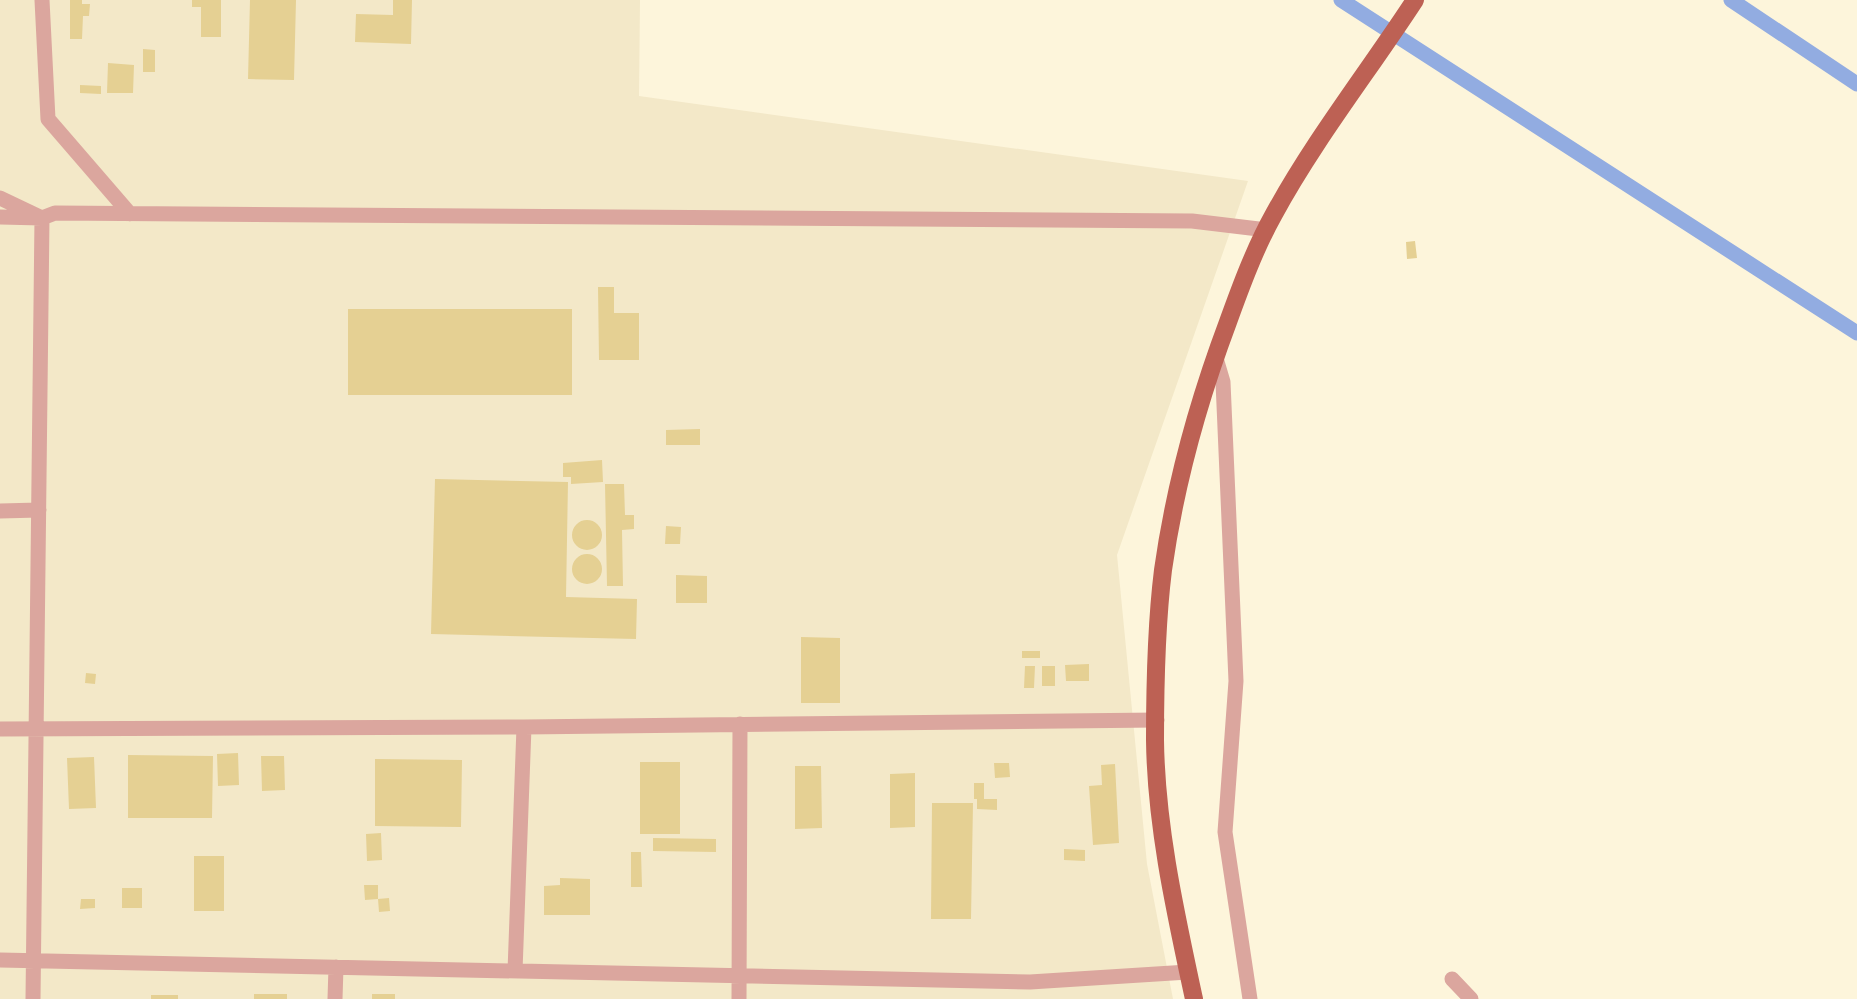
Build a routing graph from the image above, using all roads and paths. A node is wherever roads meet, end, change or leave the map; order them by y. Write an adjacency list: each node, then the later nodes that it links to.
1 (42, 0): 4 (street)
2 (1412, 5): 7 (main road)
3 (0, 198): 6 (street)
4 (130, 214): 6 (street); 7 (street)
5 (0, 217): 6 (street)
6 (42, 218): 9 (street)
7 (1267, 230): 8 (main road)
8 (1215, 355): 11 (main road); 27 (street)
9 (39, 510): 10 (street); 15 (street)
10 (0, 511)
11 (1157, 720): 12 (street); 20 (main road)
12 (740, 724): 13 (street); 21 (street)
13 (524, 727): 15 (street); 19 (street)
14 (0, 729): 15 (street)
15 (36, 729): 17 (street)
16 (0, 960): 17 (street)
17 (33, 960): 18 (street); 23 (street)
18 (336, 967): 19 (street); 24 (street)
19 (515, 971): 21 (street)
20 (1188, 972): 21 (street); 26 (main road)
21 (739, 976): 25 (street)
22 (1452, 979): 28 (street)
23 (33, 999)
24 (335, 999)
25 (739, 999)
26 (1194, 999)
27 (1250, 999)
28 (1471, 999)

